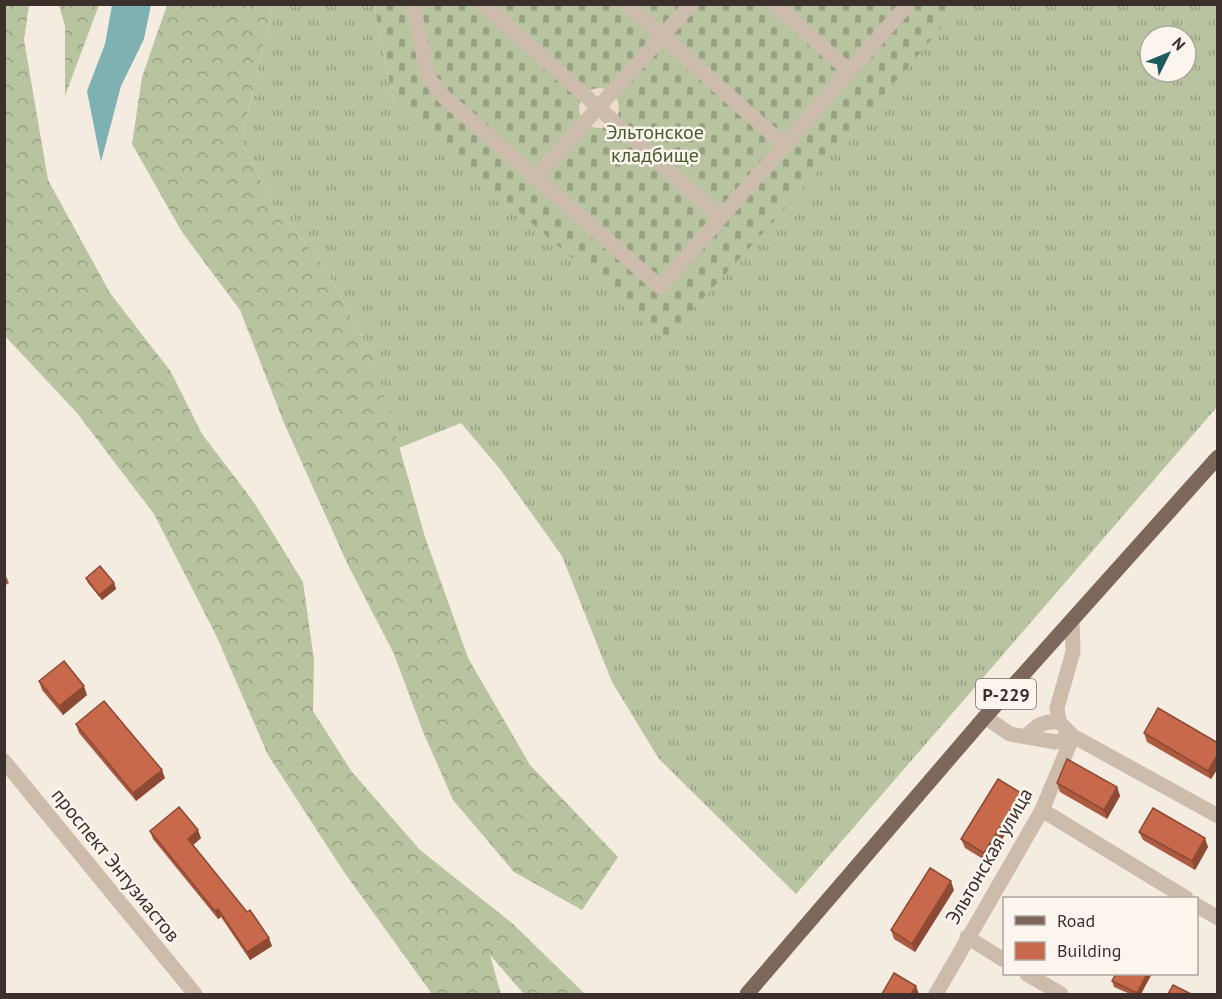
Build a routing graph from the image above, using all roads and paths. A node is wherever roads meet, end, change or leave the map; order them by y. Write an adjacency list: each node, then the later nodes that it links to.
1 (413, 4): 11 (street)
2 (483, 4): 9 (street)
3 (626, 4): 7 (street)
4 (691, 4): 7 (street)
5 (774, 4): 8 (street)
6 (908, 4): 8 (street)
7 (663, 37): 9 (street); 10 (street)
8 (849, 71): 10 (street)
9 (598, 108): 11 (street); 12 (street)
10 (784, 145): 12 (street)
11 (535, 178): 12 (street)
12 (720, 217)
13 (1218, 457): 14 (main road, Р-229)
14 (1072, 621): 15 (main road, Р-229); 16 (street)
15 (985, 717): 18 (street); 29 (main road, Р-229)
16 (1059, 722): 17 (street); 18 (street)
17 (1074, 736): 18 (street); 20 (street); 21 (street, Эльтонская улица)
18 (1026, 737)
19 (4, 761): 28 (street, проспект Энтузиастов)
20 (1215, 809)
21 (1042, 810): 22 (street); 25 (street, Эльтонская улица)
22 (1184, 897)
23 (1198, 906): 24 (street)
24 (1218, 918)
25 (967, 937): 26 (street); 30 (street, Эльтонская улица)
26 (1003, 959)
27 (1029, 975): 31 (street)
28 (195, 994)
29 (747, 994)
30 (936, 994)
31 (1061, 994)

